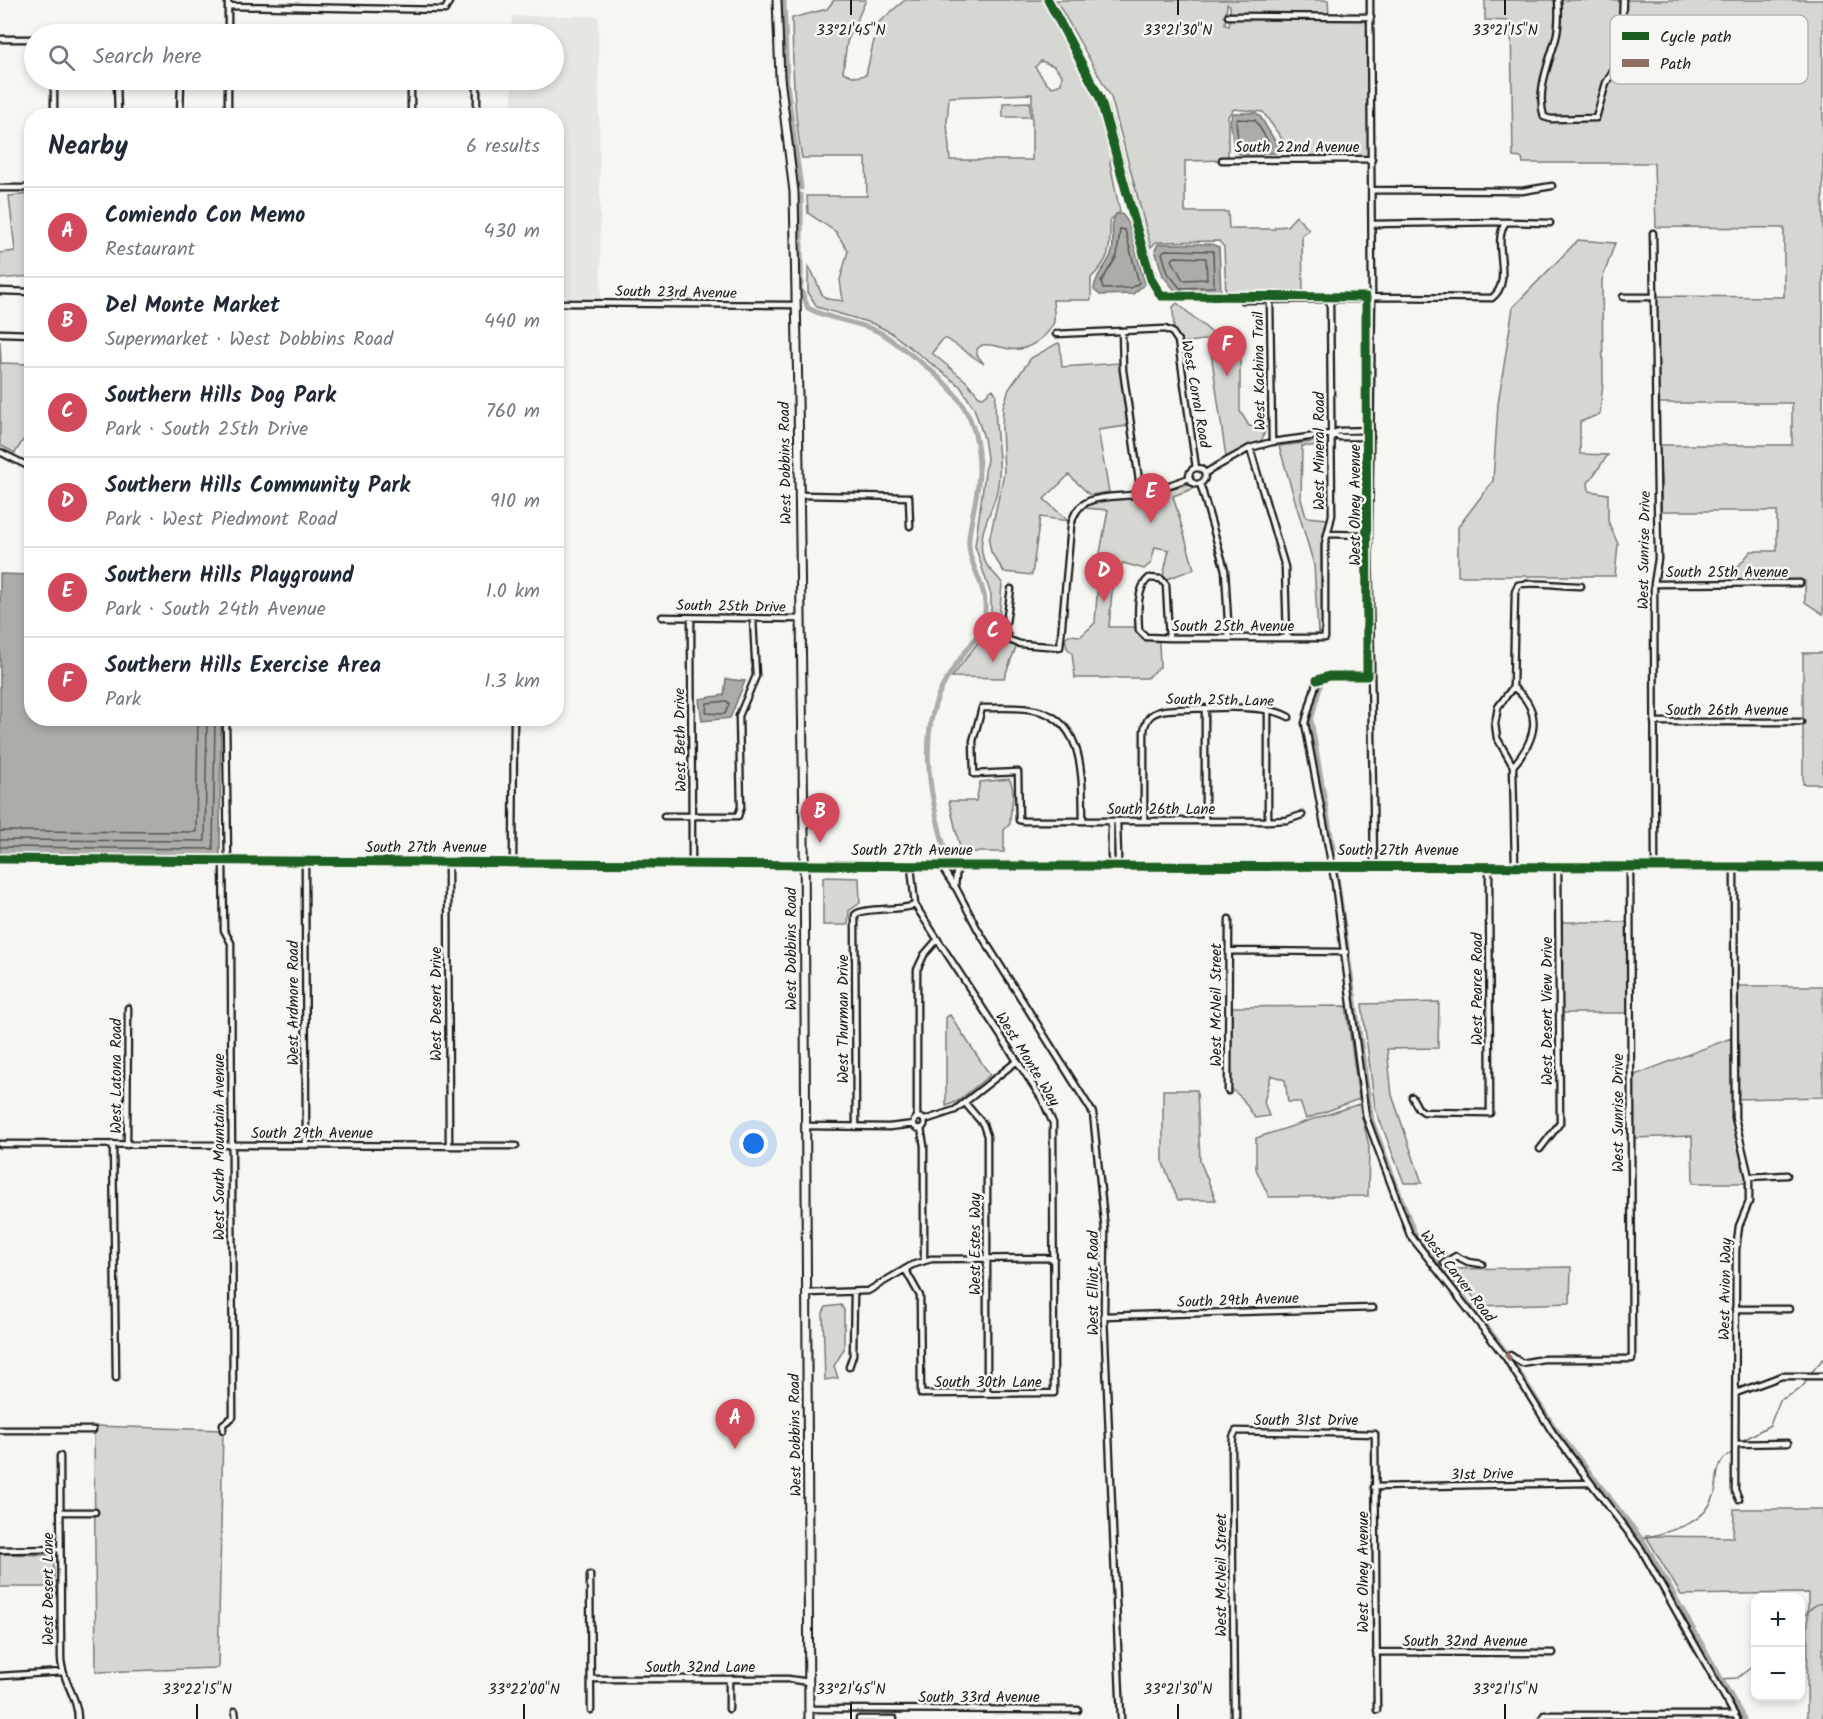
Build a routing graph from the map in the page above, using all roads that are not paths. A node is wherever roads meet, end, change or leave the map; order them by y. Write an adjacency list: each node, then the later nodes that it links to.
1 (450, 0): 6 (street)
2 (777, 0): 45 (street, West Dobbins Road)
3 (1370, 0): 9 (street, West Olney Avenue)
4 (1558, 0): 13 (street)
5 (1623, 0): 7 (street)
6 (228, 3): 10 (street)
7 (1622, 15)
8 (1228, 16): 9 (street)
9 (1371, 17): 26 (street, West Olney Avenue)
10 (228, 24)
11 (0, 39): 12 (street)
12 (24, 39)
13 (1610, 76)
14 (54, 90): 20 (street)
15 (117, 90): 21 (street)
16 (180, 90): 22 (street)
17 (228, 90): 23 (street)
18 (411, 90): 24 (street)
19 (477, 90): 25 (street)
20 (54, 108)
21 (118, 108)
22 (180, 108)
23 (228, 108)
24 (411, 108)
25 (477, 108)
26 (1372, 159): 27 (street, South 22nd Avenue); 31 (street, West Olney Avenue)
27 (1222, 160)
28 (1552, 186): 31 (street)
29 (0, 188): 30 (street)
30 (24, 188)
31 (1372, 189): 34 (street, West Olney Avenue)
32 (1506, 222): 33 (street); 34 (street); 40 (street)
33 (1550, 223)
34 (1372, 224): 40 (street, West Olney Avenue)
35 (1653, 233): 39 (street, West Sunrise Drive)
36 (0, 291): 37 (street)
37 (24, 292)
38 (1623, 297): 39 (street)
39 (1654, 297): 68 (street, West Sunrise Drive)
40 (1372, 298): 43 (street); 51 (street, West Olney Avenue)
41 (1242, 300): 42 (street)
42 (1270, 300): 43 (street); 55 (street, West Kachina Trail)
43 (1330, 300): 52 (street, West Mineral Road)
44 (564, 303): 45 (street, South 23rd Avenue)
45 (795, 305): 64 (street, West Dobbins Road)
46 (1122, 331): 49 (street); 59 (street, West Corral Road); 63 (street)
47 (0, 333): 48 (street)
48 (24, 334)
49 (1056, 334)
50 (1349, 430): 51 (street); 52 (street); 53 (street)
51 (1371, 430): 54 (street, West Olney Avenue)
52 (1331, 434): 53 (street); 55 (street); 66 (street, West Mineral Road)
53 (1349, 437): 54 (street)
54 (1371, 437): 67 (street, West Olney Avenue)
55 (1272, 442): 56 (street)
56 (1250, 448): 60 (street); 78 (street, West Kachina Trail)
57 (0, 452): 58 (street)
58 (24, 464)
59 (1196, 468): 60 (street); 61 (street)
60 (1205, 473): 62 (street)
61 (1190, 478): 62 (street); 63 (street)
62 (1200, 483): 77 (street)
63 (1141, 494): 71 (street)
64 (800, 495): 65 (street); 75 (street, West Dobbins Road)
65 (910, 526)
66 (1327, 534): 67 (street); 79 (street, West Mineral Road)
67 (1369, 535): 106 (street, West Olney Avenue)
68 (1654, 584): 69 (street, South 25th Avenue); 85 (street, West Sunrise Drive)
69 (1800, 584)
70 (1581, 586): 81 (street)
71 (1011, 589)
72 (662, 617): 73 (street, South 25th Drive)
73 (691, 618): 74 (street, South 25th Drive); 92 (street, West Beth Drive)
74 (753, 619): 75 (street, South 25th Drive); 92 (street)
75 (800, 619): 104 (street, West Dobbins Road)
76 (1169, 638): 76 (street, South 25th Avenue); 77 (street, South 25th Avenue)
77 (1229, 638): 78 (street, South 25th Avenue)
78 (1287, 638): 79 (street, South 25th Avenue)
79 (1325, 638)
80 (1317, 680): 105 (street, West Carver Road)
81 (1513, 687): 89 (street); 89 (street)
82 (1205, 709): 83 (street, South 25th Lane); 95 (street, South 25th Lane); 96 (street)
83 (1268, 710): 84 (street, South 25th Lane); 97 (street)
84 (1289, 717)
85 (1654, 722): 86 (street, South 26th Avenue); 114 (street, West Sunrise Drive)
86 (1801, 722)
87 (226, 726): 100 (street, West South Mountain Avenue)
88 (514, 726): 102 (street)
89 (1513, 766): 111 (street)
90 (1302, 815): 97 (street, South 26th Lane)
91 (664, 816): 92 (street)
92 (693, 816): 103 (street, West Beth Drive)
93 (1083, 820): 93 (street, South 26th Lane); 94 (street, South 26th Lane)
94 (1114, 821): 95 (street, South 26th Lane); 109 (street)
95 (1144, 821): 96 (street, South 26th Lane)
96 (1205, 821): 97 (street, South 26th Lane)
97 (1268, 821)
98 (0, 859): 100 (street, South 27th Avenue)
99 (305, 861): 100 (street, South 27th Avenue); 101 (street, South 27th Avenue); 138 (street, West Ardmore Road)
100 (225, 862): 137 (street, West South Mountain Avenue)
101 (448, 862): 102 (street, South 27th Avenue); 139 (street, West Desert Drive)
102 (513, 862): 103 (street, South 27th Avenue)
103 (692, 863): 104 (street, South 27th Avenue)
104 (804, 864): 107 (street, South 27th Avenue); 131 (street, West Dobbins Road)
105 (1332, 865): 106 (street, South 27th Avenue); 109 (street, South 27th Avenue); 122 (street, West Carver Road)
106 (1374, 865): 110 (street, South 27th Avenue)
107 (911, 866): 108 (street, South 27th Avenue); 118 (street, West Monte Way)
108 (949, 866): 109 (street, South 27th Avenue); 117 (street); 117 (street, West Elliot Road)
109 (1114, 866)
110 (1489, 866): 111 (street, South 27th Avenue); 126 (street, West Pearce Road)
111 (1515, 866): 112 (street, South 27th Avenue)
112 (1558, 867): 113 (street, South 27th Avenue); 141 (street, West Desert View Drive)
113 (1630, 867): 114 (street, South 27th Avenue); 156 (street, West Sunrise Drive)
114 (1655, 867): 115 (street, South 27th Avenue)
115 (1734, 867): 116 (street, South 27th Avenue); 143 (street, West Avion Way)
116 (1823, 867)
117 (955, 886): 155 (street, West Elliot Road)
118 (915, 905): 120 (street, West Monte Way); 132 (street, West Thurman Drive)
119 (1229, 920): 121 (street, West McNeil Street)
120 (937, 940): 124 (street, West Monte Way); 128 (street)
121 (1229, 951): 122 (street); 125 (street, West McNeil Street)
122 (1346, 952): 171 (street, West Carver Road)
123 (128, 1008): 136 (street, West Latona Road)
124 (1017, 1061): 127 (street); 145 (street, West Monte Way)
125 (1228, 1091)
126 (1412, 1097)
127 (965, 1103): 129 (street); 144 (street, West Estes Way)
128 (917, 1118): 129 (street); 130 (street)
129 (925, 1120): 133 (street)
130 (914, 1124): 132 (street); 133 (street)
131 (806, 1126): 132 (street); 150 (street, West Dobbins Road)
132 (856, 1127)
133 (921, 1128): 146 (street)
134 (0, 1144): 135 (street, South 29th Avenue)
135 (112, 1144): 136 (street, South 29th Avenue); 159 (street)
136 (127, 1144): 137 (street, South 29th Avenue)
137 (230, 1145): 138 (street, South 29th Avenue); 165 (street, West South Mountain Avenue)
138 (306, 1145): 139 (street, South 29th Avenue)
139 (449, 1146): 140 (street, South 29th Avenue)
140 (516, 1146)
141 (1540, 1149)
142 (1787, 1175): 143 (street)
143 (1749, 1177): 153 (street, West Avion Way)
144 (987, 1258): 145 (street); 146 (street); 160 (street, West Estes Way)
145 (1054, 1258): 161 (street, West Monte Way)
146 (924, 1261): 149 (street)
147 (1444, 1263): 148 (street)
148 (1482, 1264)
149 (905, 1269): 151 (street); 160 (street, South 30th Lane)
150 (807, 1293): 151 (street); 185 (street, West Dobbins Road)
151 (854, 1293): 157 (street)
152 (1372, 1308): 155 (street, South 29th Avenue)
153 (1736, 1309): 154 (street); 162 (street, West Avion Way)
154 (1789, 1310)
155 (1104, 1316): 198 (street, West Elliot Road)
156 (1510, 1355)
157 (849, 1367)
158 (1823, 1376): 162 (street)
159 (116, 1378)
160 (987, 1394): 161 (street, South 30th Lane)
161 (1054, 1394)
162 (1736, 1394): 169 (street, West Avion Way)
163 (0, 1430): 164 (street)
164 (93, 1430)
165 (223, 1430)
166 (1236, 1431): 167 (street, South 31st Drive); 199 (street, West McNeil Street)
167 (1375, 1434): 172 (street, West Olney Avenue)
168 (1788, 1443): 169 (street)
169 (1736, 1444): 173 (street, West Avion Way)
170 (60, 1455): 174 (street, West Desert Lane)
171 (1589, 1483): 172 (street, 31st Drive); 192 (street, West Carver Road)
172 (1374, 1487): 179 (street, West Olney Avenue)
173 (1739, 1499)
174 (60, 1512): 175 (street); 177 (street, West Desert Lane)
175 (94, 1512)
176 (0, 1550): 177 (street)
177 (60, 1550): 181 (street, West Desert Lane)
178 (590, 1575): 183 (street)
179 (1376, 1652): 180 (street, South 32nd Avenue); 190 (street, West Olney Avenue)
180 (1553, 1653)
181 (62, 1672): 182 (street); 193 (street, West Desert Lane)
182 (0, 1676)
183 (591, 1679): 184 (street, South 32nd Lane); 188 (street)
184 (729, 1679): 185 (street, South 32nd Lane); 186 (street)
185 (809, 1682): 187 (street, West Dobbins Road)
186 (729, 1709)
187 (809, 1709): 189 (street, South 33rd Avenue); 195 (street, West Dobbins Road)
188 (591, 1710)
189 (1077, 1710)
190 (1377, 1710)
191 (236, 1711): 194 (street)
192 (1736, 1717): 200 (street)
193 (78, 1719)
194 (236, 1719)
195 (809, 1719)
196 (859, 1719): 197 (street)
197 (894, 1719)
198 (1120, 1719)
199 (1234, 1719)
200 (1542, 1719)

